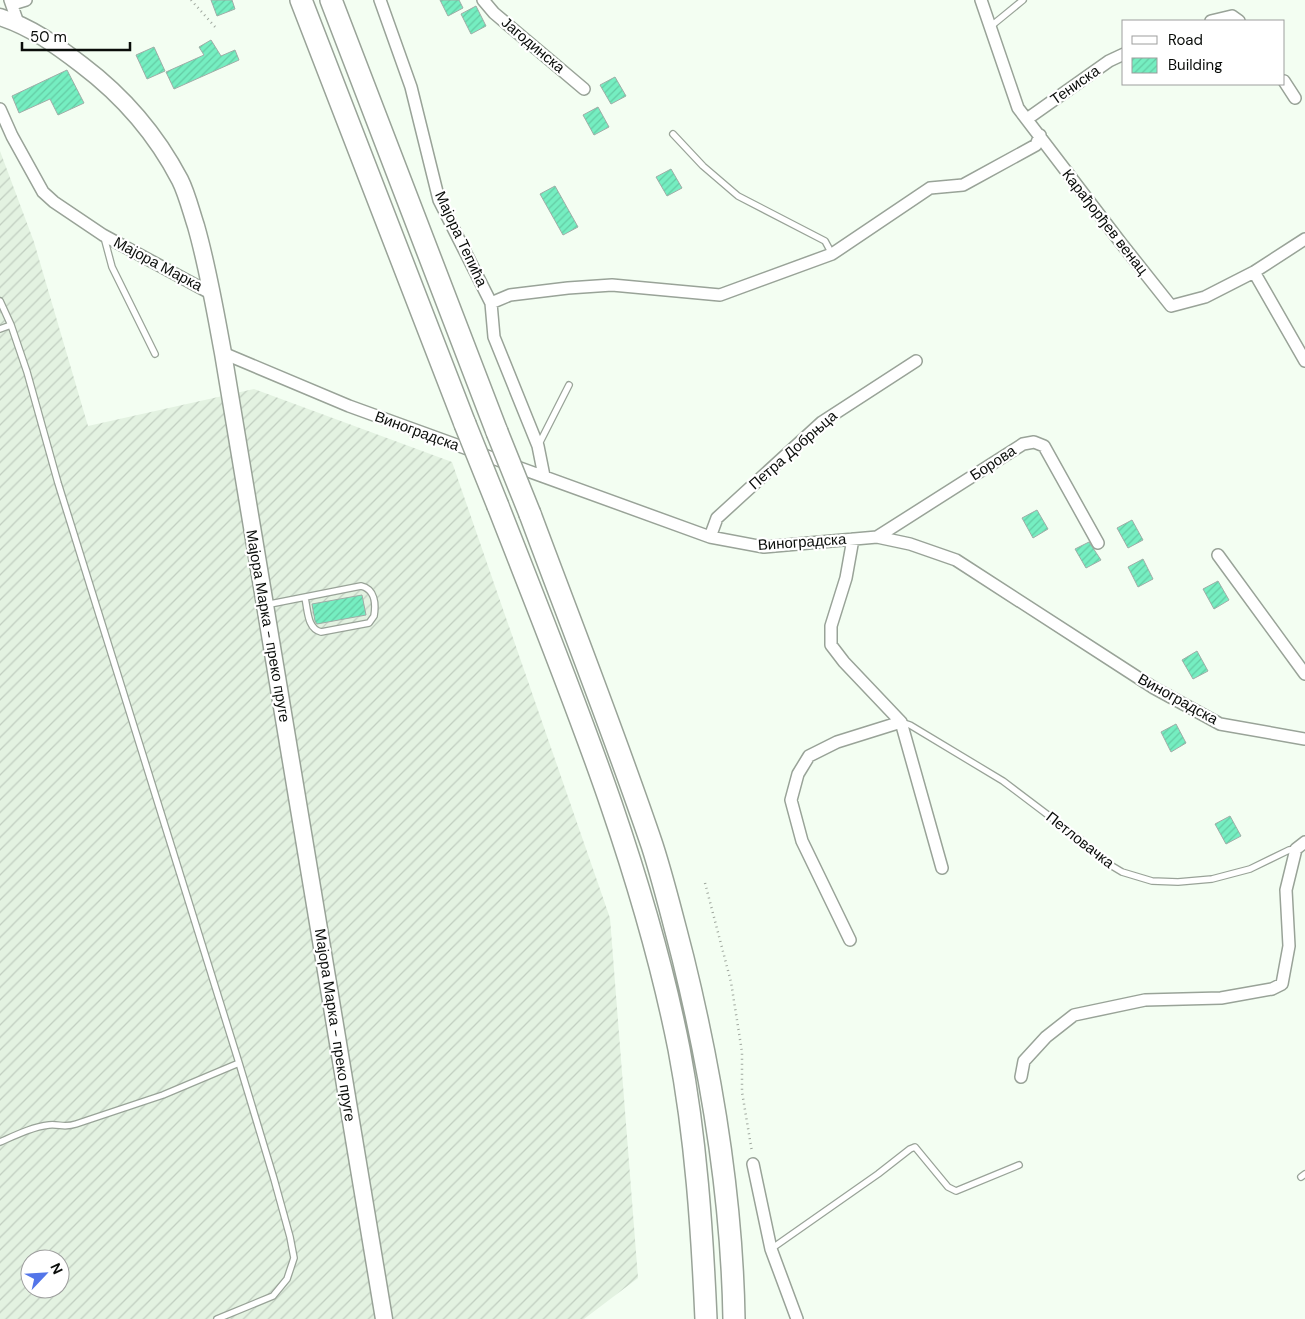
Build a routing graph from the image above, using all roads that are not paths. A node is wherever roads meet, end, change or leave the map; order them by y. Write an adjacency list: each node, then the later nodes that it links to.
1 (26, 0): 8 (street)
2 (301, 0): 59 (highway, bridge)
3 (331, 0): 60 (highway, bridge)
4 (380, 0): 28 (street, Мајора Тепића)
5 (483, 0): 16 (street, Јагодинска)
6 (981, 0): 13 (street, Карађорђев венац)
7 (1023, 0): 13 (lane)
8 (11, 2): 12 (street)
9 (0, 18): 12 (street, Мајора Марка - преко пруге)
10 (1214, 20): 11 (street)
11 (1238, 20)
12 (18, 23): 26 (street, Мајора Марка - преко пруге)
13 (990, 27): 19 (street, Карађорђев венац)
14 (1122, 55): 19 (street, Тениска)
15 (1285, 83): 17 (street)
16 (584, 89)
17 (1295, 98)
18 (0, 110): 22 (street, Мајора Марка)
19 (1027, 119): 21 (street, Карађорђев венац)
20 (673, 134): 24 (lane)
21 (1040, 135): 24 (street); 25 (street, Карађорђев венац)
22 (104, 235): 26 (street, Мајора Марка); 32 (lane, Мајора Марка)
23 (1305, 239): 25 (street, Карађорђев венац)
24 (832, 254): 28 (street)
25 (1254, 272): 34 (street)
26 (212, 294): 31 (street, Мајора Марка - преко пруге)
27 (0, 301): 29 (lane)
28 (491, 303): 36 (street, Мајора Тепића)
29 (11, 325): 30 (lane); 51 (lane)
30 (0, 329)
31 (223, 353): 37 (street, Виноградска); 44 (street, Мајора Марка - преко пруге)
32 (155, 354)
33 (916, 361): 38 (street, Петра Добрњца)
34 (1305, 361)
35 (569, 385): 36 (lane)
36 (538, 446): 37 (street, Мајора Тепића)
37 (544, 476): 38 (street, Виноградска)
38 (710, 537): 40 (street, Виноградска)
39 (877, 537): 40 (street, Виноградска); 41 (street, Борова); 47 (street, Виноградска)
40 (853, 539): 46 (street, Петловачка)
41 (1098, 543)
42 (1218, 555): 45 (street)
43 (305, 598): 43 (lane); 44 (lane)
44 (265, 606): 58 (street, Мајора Марка - преко пруге)
45 (1305, 674)
46 (901, 722): 48 (lane, Петловачка); 49 (street, Петловачка); 50 (street)
47 (1305, 739)
48 (1301, 845): 52 (street)
49 (942, 868)
50 (850, 940)
51 (239, 1064): 53 (lane); 57 (lane)
52 (1021, 1077)
53 (0, 1142)
54 (754, 1164): 56 (street)
55 (1019, 1165): 56 (lane)
56 (771, 1249): 61 (street)
57 (217, 1319)
58 (384, 1319)
59 (706, 1319)
60 (734, 1319)
61 (797, 1319)

